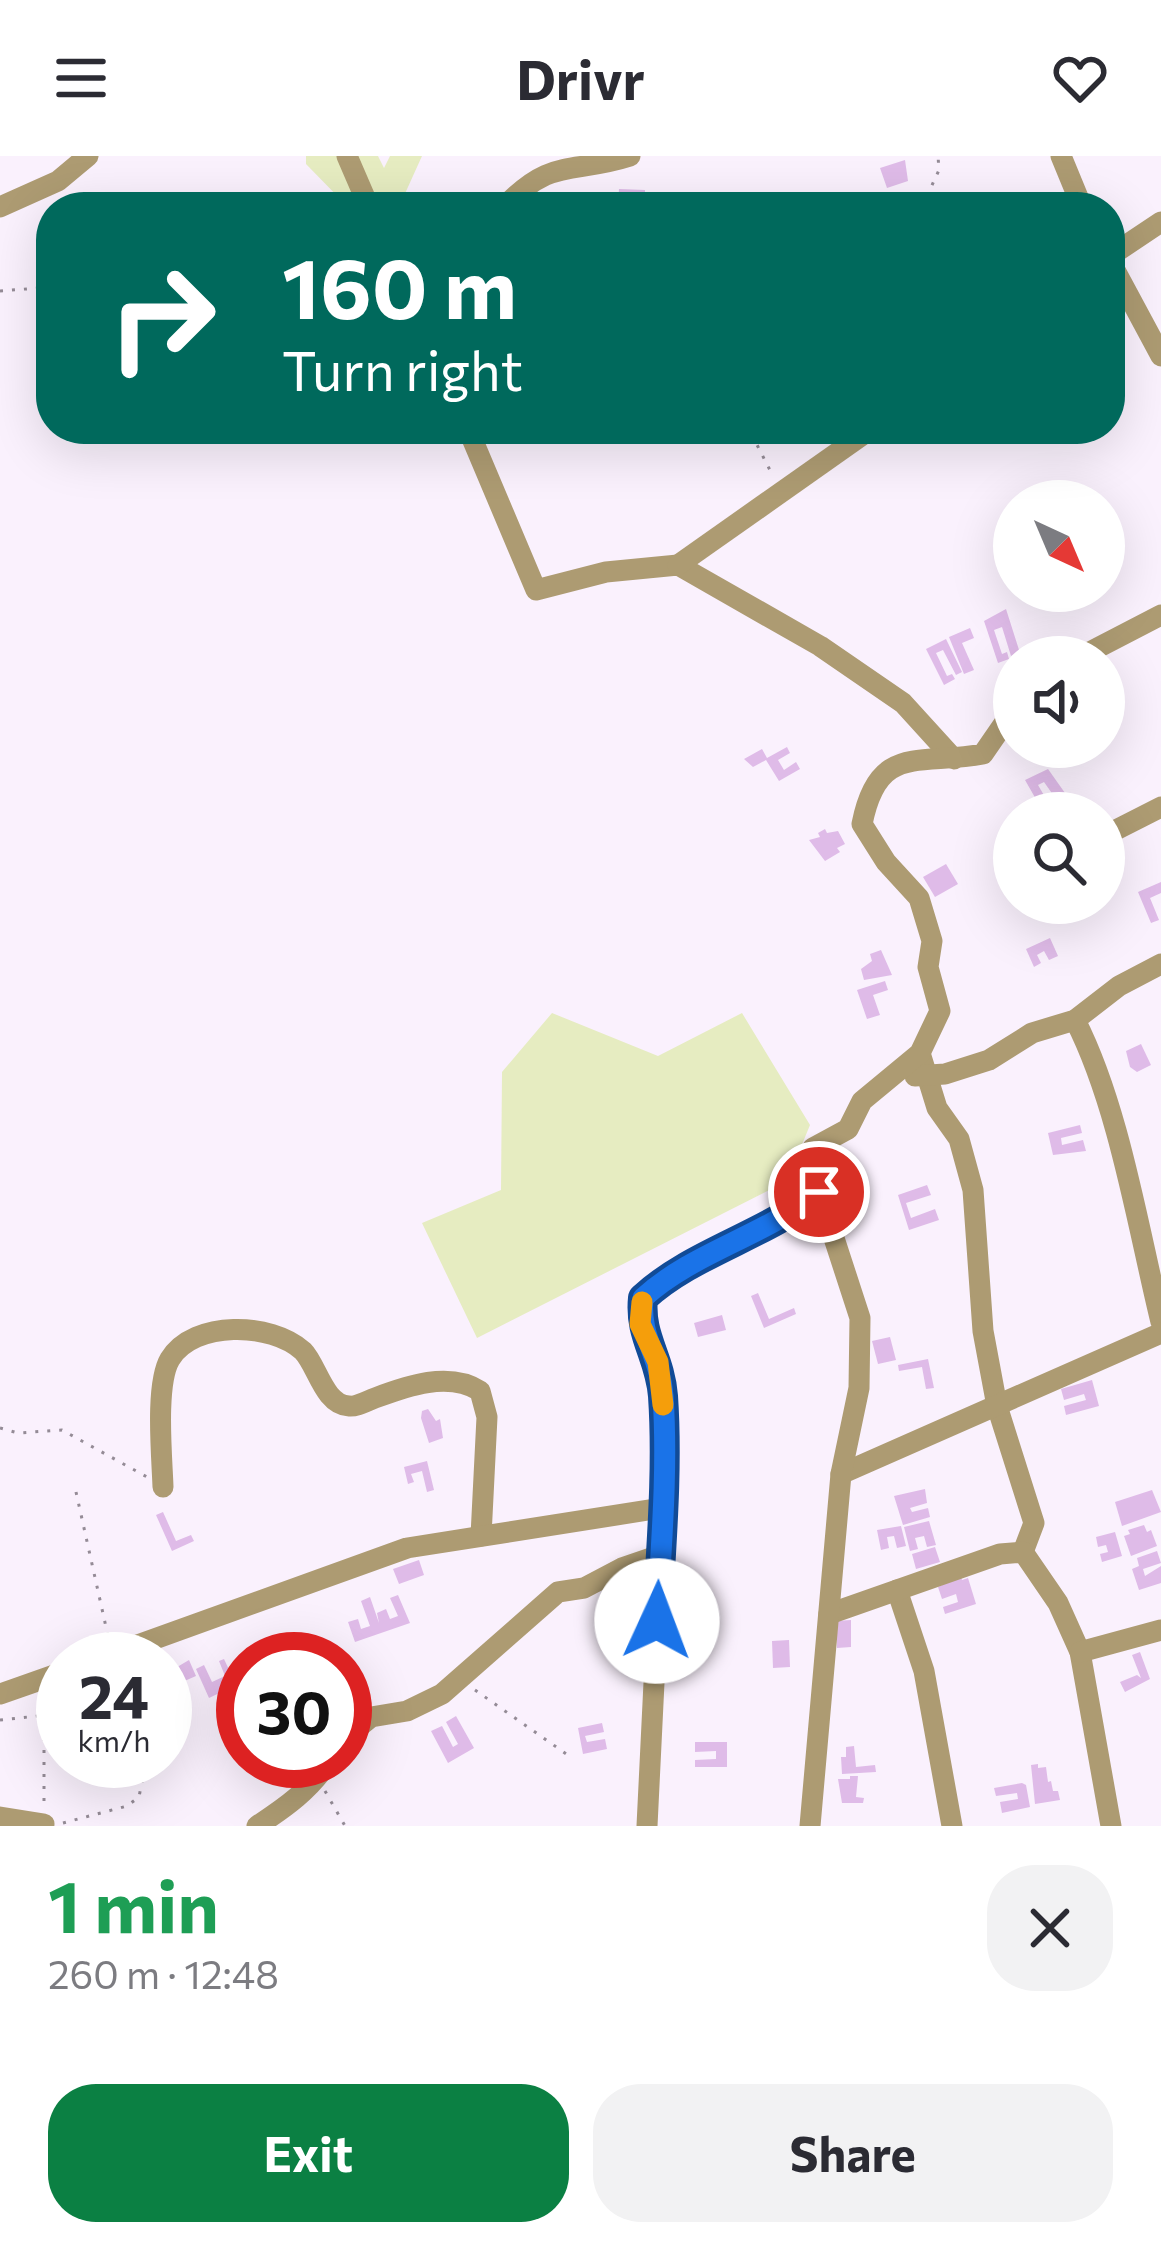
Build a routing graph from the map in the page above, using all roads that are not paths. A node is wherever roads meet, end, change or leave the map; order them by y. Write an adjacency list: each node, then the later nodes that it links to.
1 (88, 156): 8 (street)
2 (346, 156): 5 (street)
3 (631, 156): 6 (street)
4 (1061, 156): 7 (street)
5 (363, 192)
6 (517, 192)
7 (1076, 192)
8 (0, 207)
9 (1161, 222): 10 (street)
10 (1125, 248)
11 (1125, 305): 12 (street)
12 (1161, 356)
13 (474, 444): 15 (street)
14 (850, 444): 15 (street)
15 (678, 565): 19 (street)
16 (1161, 615): 17 (street)
17 (1120, 636)
18 (993, 739): 19 (street)
19 (954, 759): 24 (street)
20 (1161, 807): 21 (street)
21 (1125, 825)
22 (1161, 964): 23 (street)
23 (1075, 1020): 24 (street); 26 (street)
24 (923, 1064): 25 (street); 28 (street)
25 (819, 1192): 29 (street); 31 (street)
26 (1161, 1322)
27 (1161, 1333): 28 (street)
28 (998, 1406): 29 (street); 33 (street)
29 (841, 1474): 36 (street)
30 (163, 1487): 32 (street)
31 (661, 1508): 32 (street); 34 (street)
32 (481, 1536): 38 (street)
33 (1023, 1552): 35 (street); 39 (street)
34 (660, 1555): 42 (street); 47 (street)
35 (897, 1590): 36 (street); 49 (street)
36 (829, 1614): 48 (street)
37 (1161, 1630): 39 (street)
38 (173, 1632)
39 (1080, 1652): 50 (street)
40 (36, 1681): 41 (street)
41 (0, 1694)
42 (372, 1717)
43 (307, 1788): 46 (street)
44 (0, 1817): 45 (street)
45 (44, 1824)
46 (257, 1826)
47 (647, 1826)
48 (810, 1826)
49 (952, 1826)
50 (1111, 1826)

